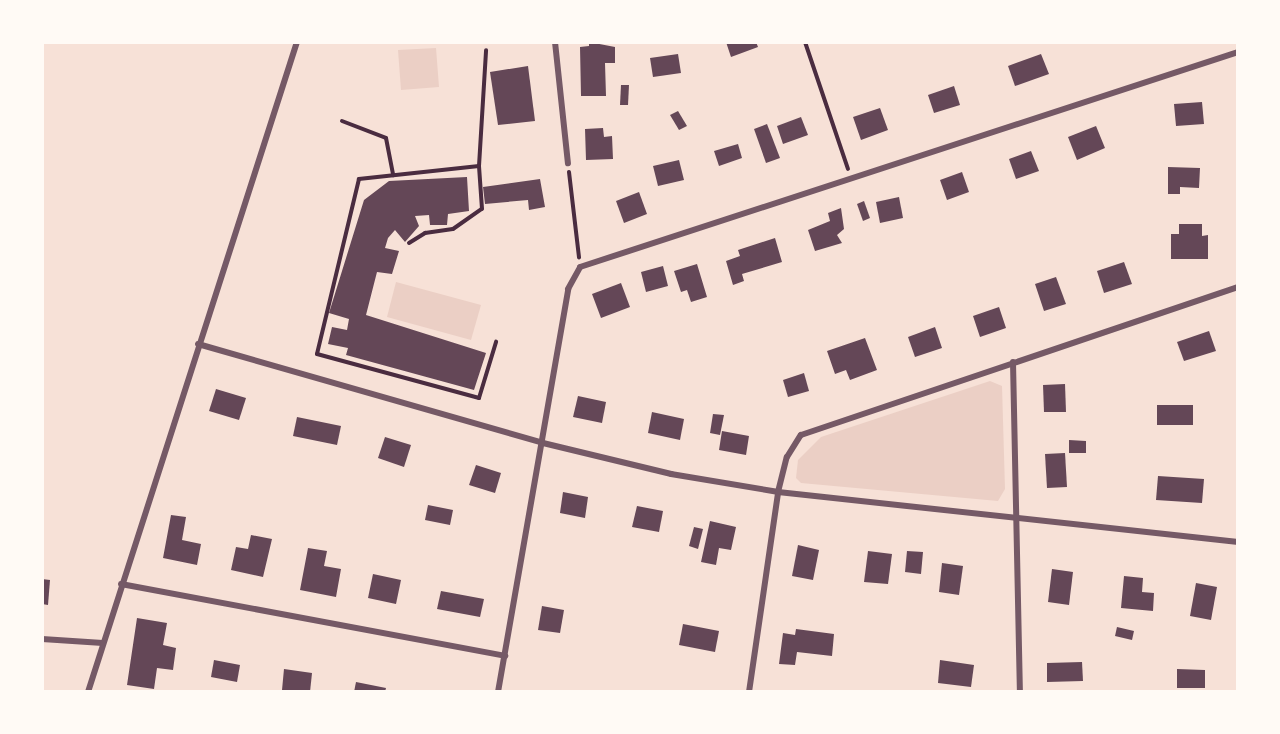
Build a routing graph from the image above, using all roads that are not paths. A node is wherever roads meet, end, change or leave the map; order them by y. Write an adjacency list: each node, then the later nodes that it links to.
1 (297, 42): 6 (street)
2 (555, 42): 4 (street)
3 (1238, 52): 8 (street)
4 (568, 163)
5 (1238, 287): 7 (street)
6 (198, 344): 8 (street); 12 (street)
7 (1013, 362): 9 (street); 10 (street)
8 (543, 443): 9 (street); 15 (street)
9 (778, 492): 10 (street); 18 (street)
10 (1018, 518): 11 (street); 19 (street)
11 (1238, 542)
12 (121, 584): 14 (street); 15 (street)
13 (42, 639): 14 (street)
14 (103, 643): 16 (street)
15 (505, 656): 17 (street)
16 (88, 692)
17 (498, 692)
18 (748, 692)
19 (1020, 692)

